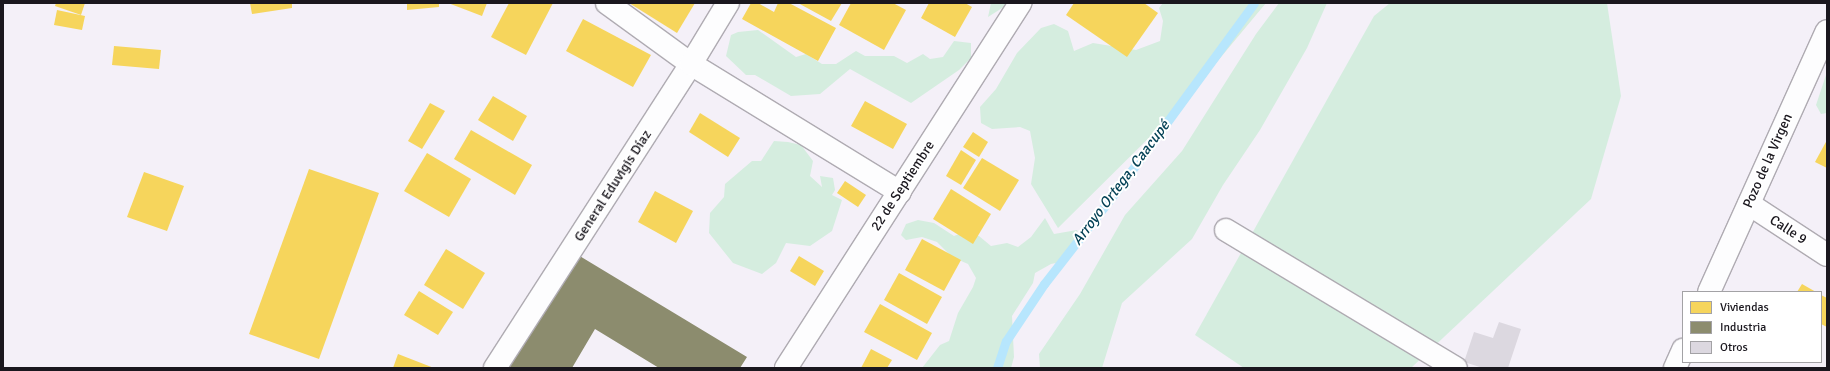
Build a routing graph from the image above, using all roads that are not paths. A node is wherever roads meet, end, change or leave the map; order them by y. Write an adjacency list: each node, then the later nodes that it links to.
1 (607, 3): 5 (street)
2 (728, 3): 5 (street, General Eduvigis Díaz)
3 (1020, 3): 6 (street, 22 de Septiembre)
4 (1827, 31): 7 (street, Pozo de la Virgen)
5 (692, 64): 6 (street); 12 (street, General Eduvigis Díaz)
6 (900, 192): 13 (street, 22 de Septiembre)
7 (1749, 204): 9 (street, Calle 9); 10 (street, Pozo de la Virgen)
8 (1226, 230): 14 (street)
9 (1827, 256)
10 (1709, 291)
11 (1682, 352): 15 (street)
12 (495, 368)
13 (786, 368)
14 (1456, 368)
15 (1675, 368)

